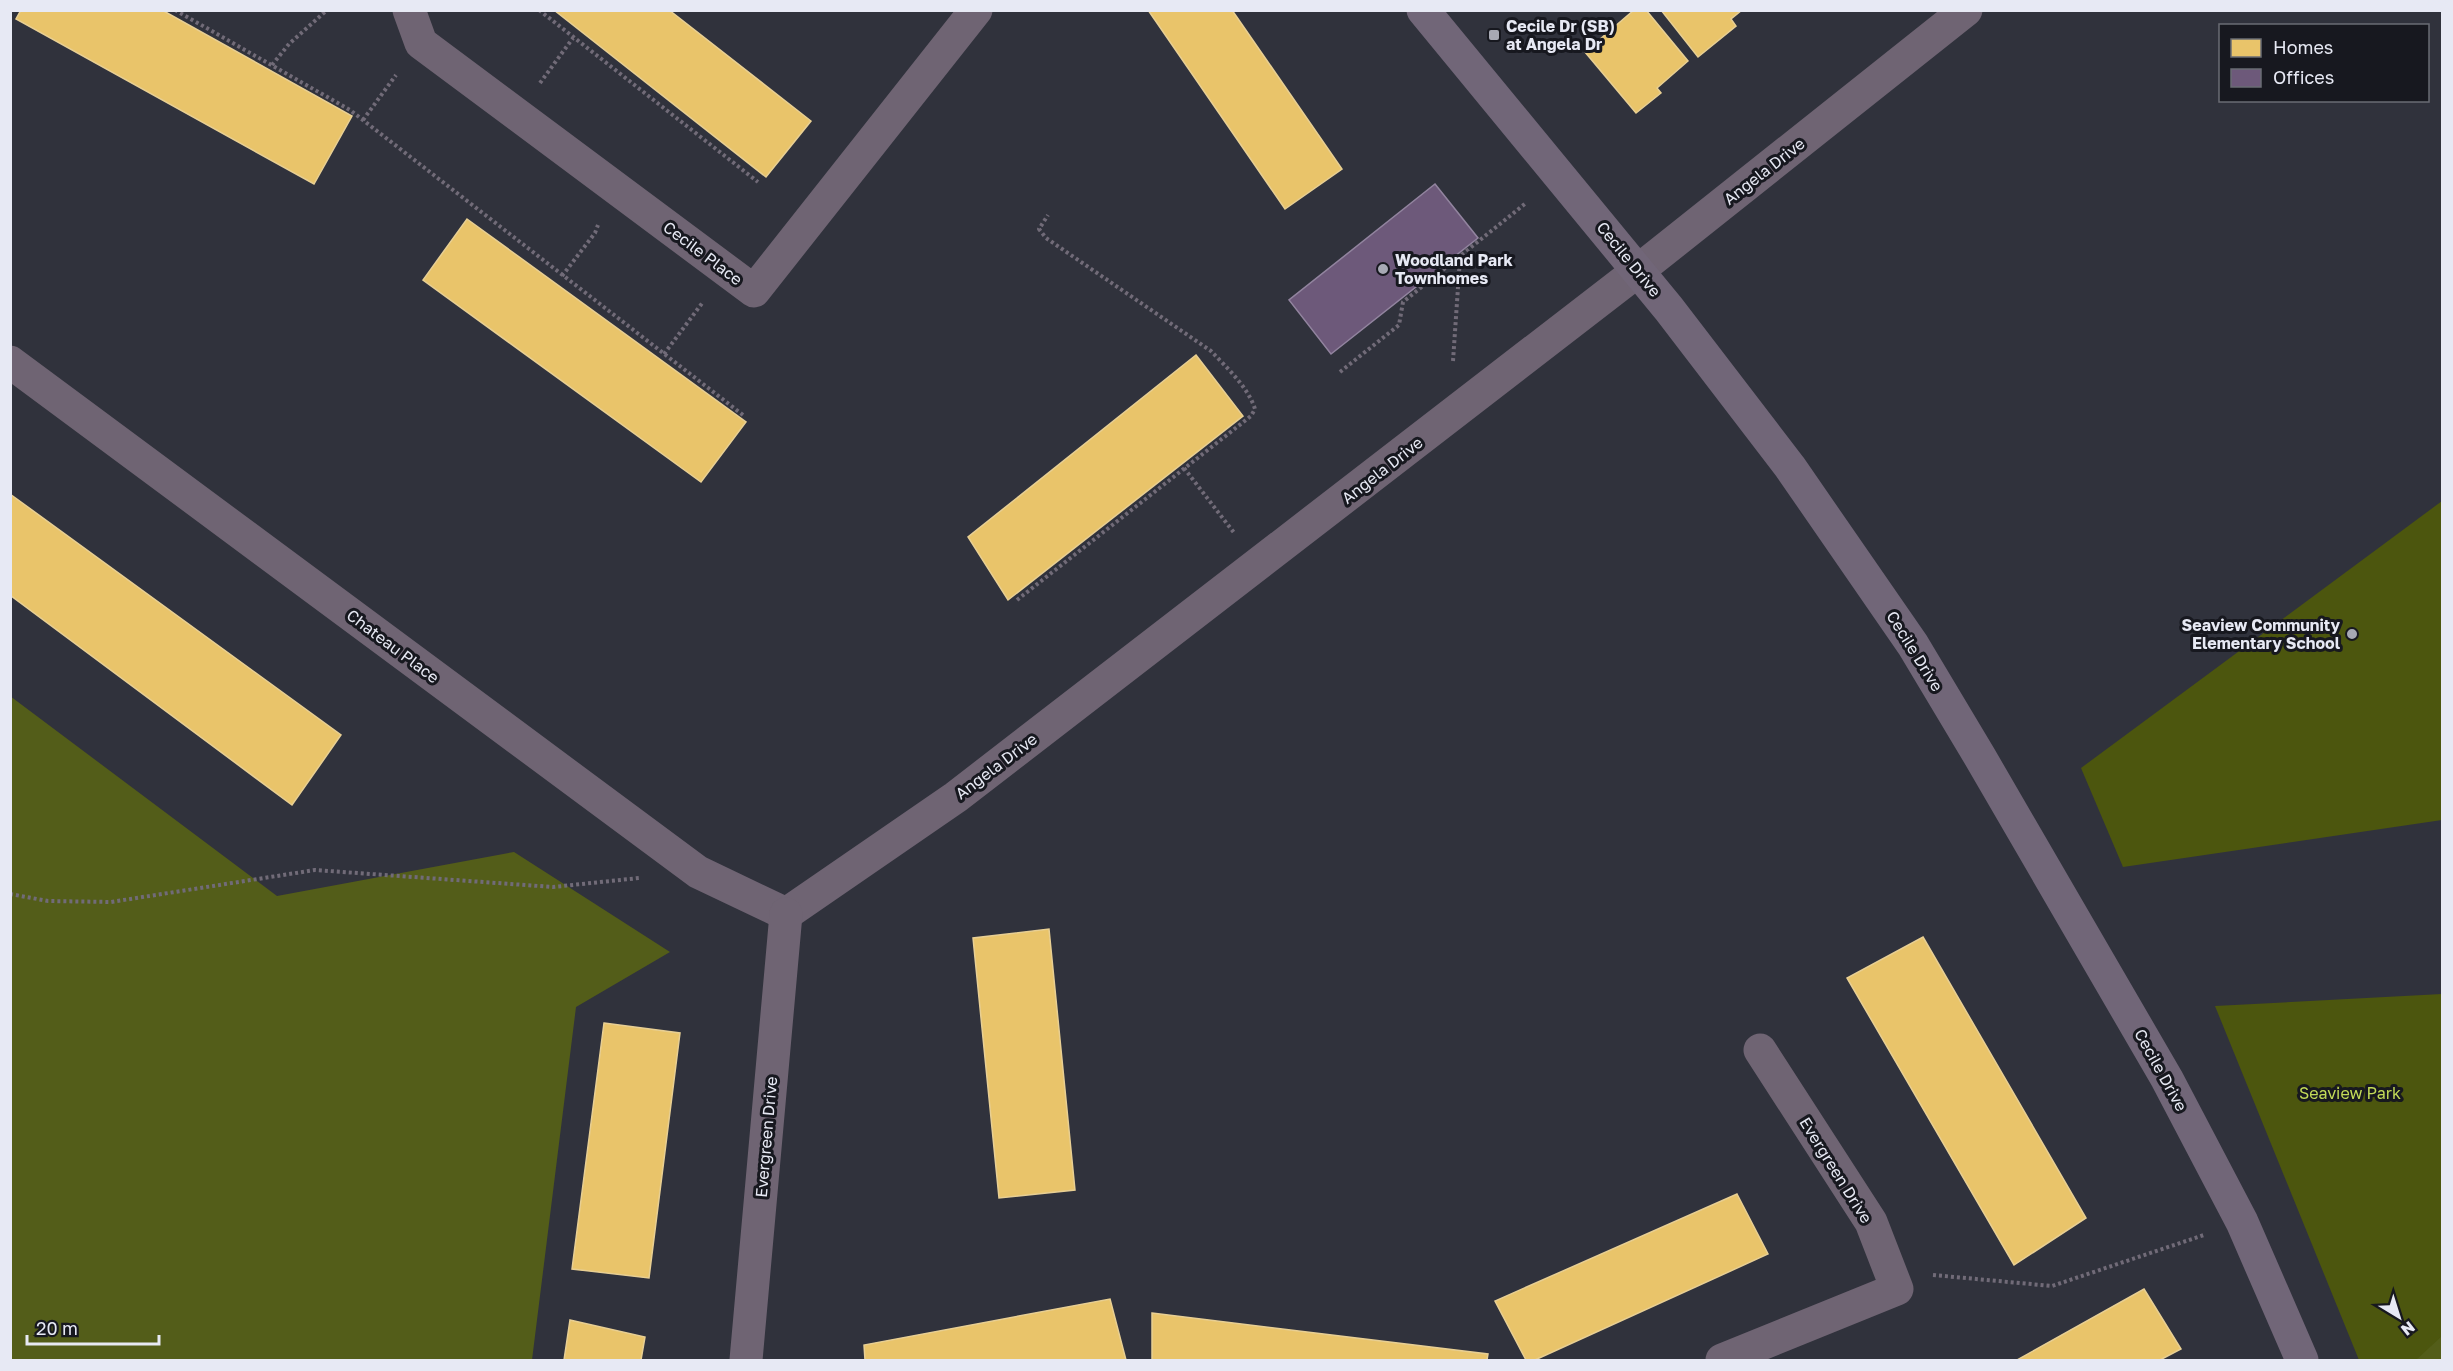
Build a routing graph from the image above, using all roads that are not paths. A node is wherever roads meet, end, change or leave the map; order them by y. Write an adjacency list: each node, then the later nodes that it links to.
1 (409, 10): 2 (street, Cecile Place)
2 (976, 10)
3 (1423, 10): 5 (street, Cecile Drive)
4 (1966, 10): 5 (street, Angela Drive)
5 (1639, 270): 7 (street, Angela Drive); 11 (street, Cecile Drive)
6 (10, 362): 7 (street, Chateau Place)
7 (786, 914): 9 (street, Evergreen Drive)
8 (1760, 1050): 10 (street, Evergreen Drive)
9 (746, 1360)
10 (1722, 1360)
11 (2302, 1360)

